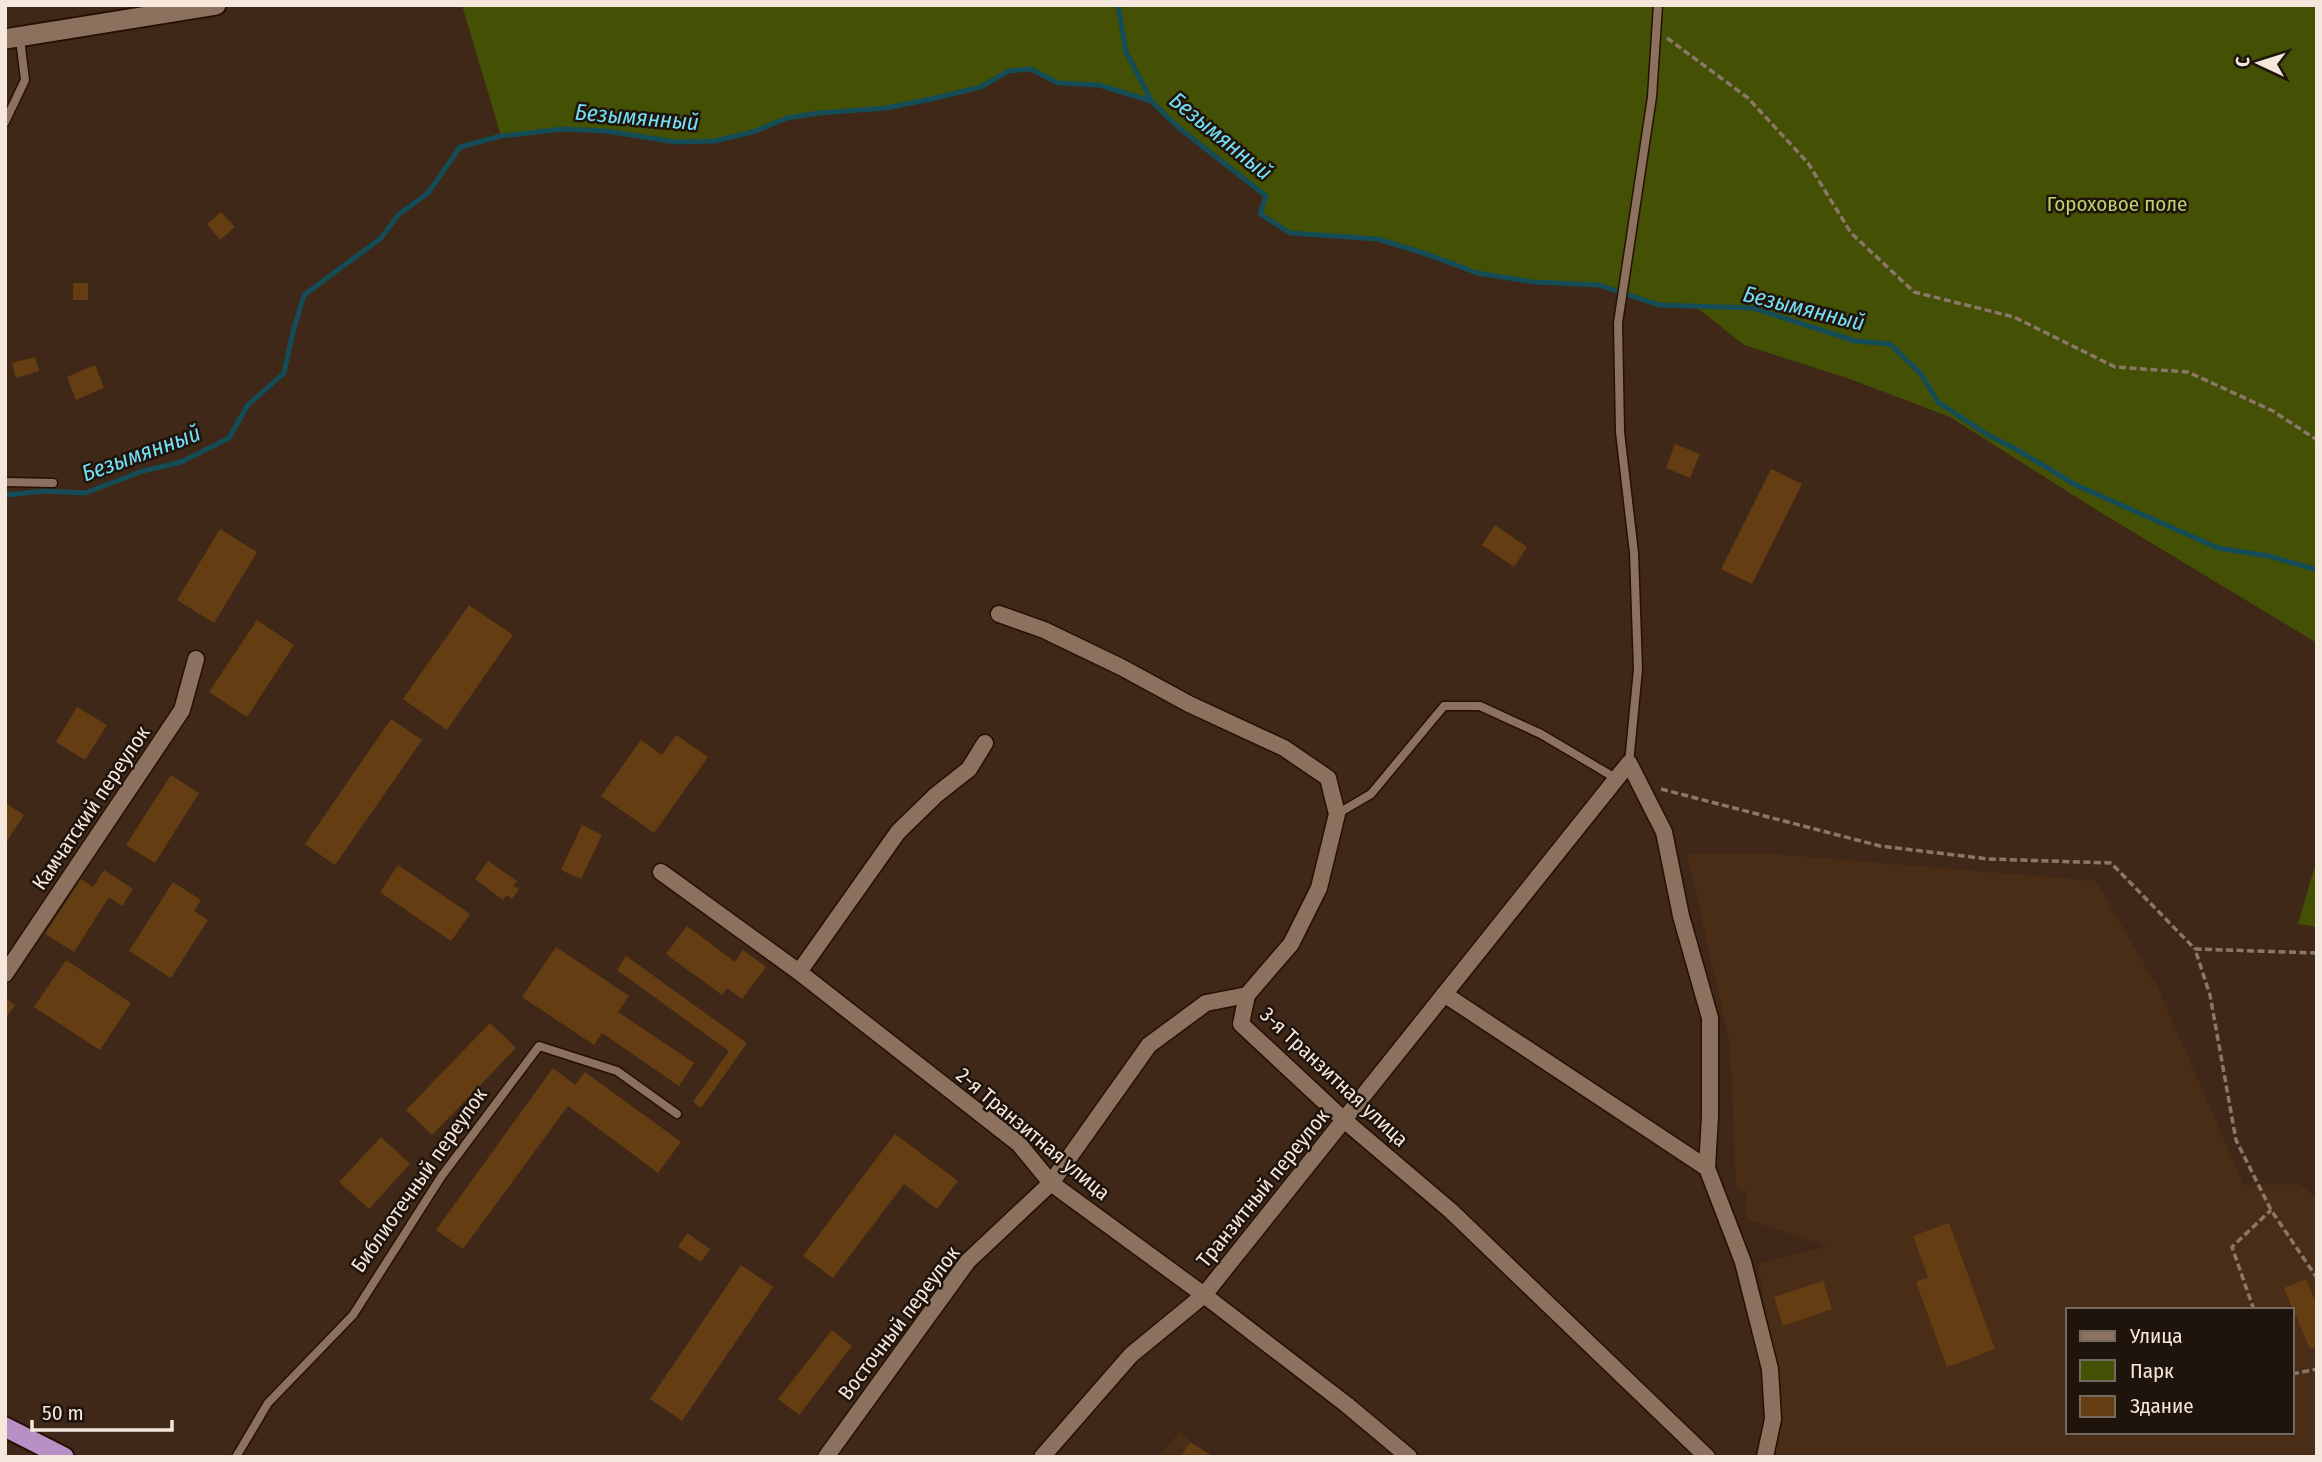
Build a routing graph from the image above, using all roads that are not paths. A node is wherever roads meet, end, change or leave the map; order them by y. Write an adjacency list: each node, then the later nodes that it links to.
1 (216, 5): 3 (street)
2 (1658, 5): 10 (lane)
3 (13, 38): 4 (lane)
4 (5, 122)
5 (5, 482): 6 (lane)
6 (53, 483)
7 (999, 614): 12 (street, 3-я Транзитная улица)
8 (196, 659): 15 (street, Камчатский переулок)
9 (985, 743): 14 (street)
10 (1629, 763): 11 (street, Транзитный переулок); 20 (street)
11 (1617, 779): 12 (lane); 16 (street, Транзитный переулок)
12 (1337, 814): 17 (street, 3-я Транзитная улица)
13 (661, 872): 14 (street, 2-я Транзитная улица)
14 (799, 972): 21 (street, 2-я Транзитная улица)
15 (5, 974)
16 (1444, 994): 19 (street, Транзитный переулок); 20 (street)
17 (1247, 995): 19 (street, 3-я Транзитная улица); 21 (street, Восточный переулок)
18 (677, 1114): 25 (lane, Библиотечный переулок)
19 (1344, 1120): 22 (street, Транзитный переулок); 29 (street, 3-я Транзитная улица)
20 (1707, 1168): 30 (street)
21 (1051, 1183): 22 (street, 2-я Транзитная улица); 26 (street, Восточный переулок)
22 (1204, 1295): 27 (street, Транзитный переулок); 28 (street, 2-я Транзитная улица)
23 (7, 1434): 24 (highway)
24 (64, 1457)
25 (236, 1457)
26 (826, 1457)
27 (1042, 1457)
28 (1409, 1457)
29 (1707, 1457)
30 (1765, 1457)

